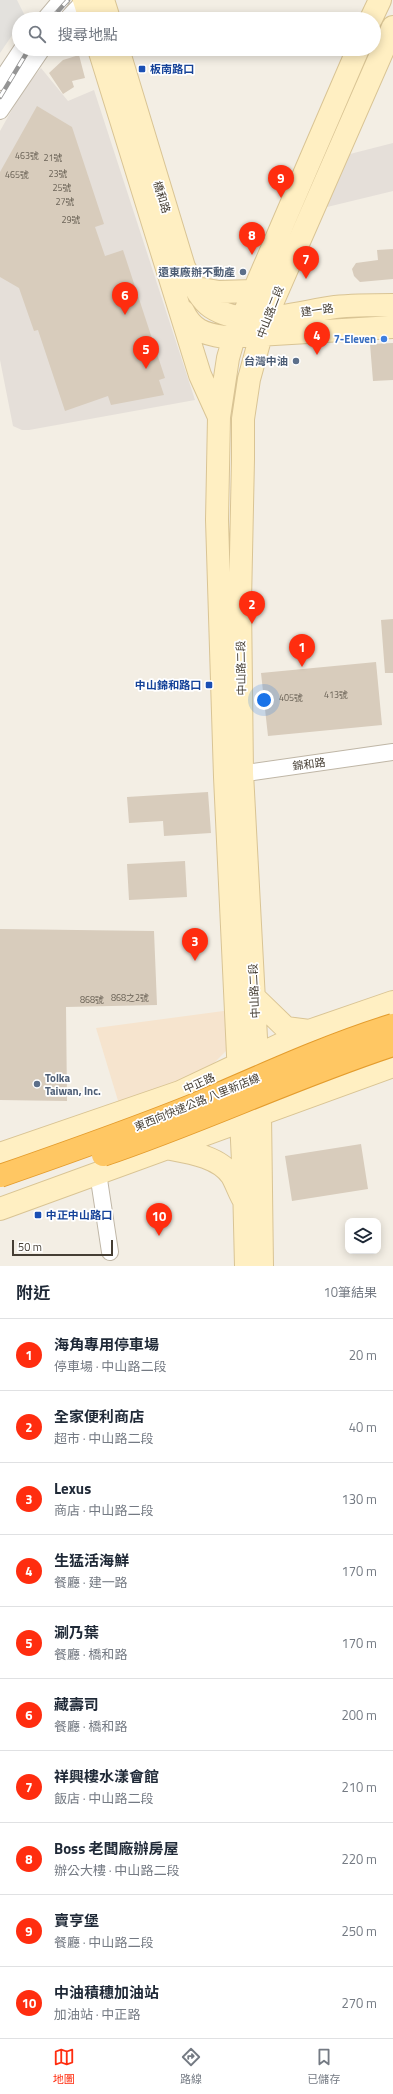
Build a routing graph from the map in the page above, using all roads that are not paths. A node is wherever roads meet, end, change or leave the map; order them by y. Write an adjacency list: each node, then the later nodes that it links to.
1 (61, 0): 5 (street)
2 (85, 0): 6 (street); 7 (main road)
3 (103, 0): 8 (main road)
4 (380, 0): 9 (main road)
5 (51, 12)
6 (74, 12)
7 (88, 12)
8 (107, 12)
9 (374, 12)
10 (393, 27): 11 (main road, 中山路二段)
11 (381, 54)
12 (17, 56): 18 (street)
13 (37, 56): 19 (street)
14 (101, 56): 21 (main road, 橋和路)
15 (120, 56): 20 (main road, 橋和路)
16 (355, 56): 22 (main road, 中山路二段)
17 (380, 56): 24 (main road, 中山路二段)
18 (0, 82)
19 (0, 111)
20 (196, 288): 22 (main road); 24 (main road, 橋和路)
21 (173, 290): 24 (main road, 橋和路); 26 (main road, 橋和路)
22 (253, 290): 24 (main road, 中山路二段)
23 (393, 305): 24 (main road, 建一路)
24 (255, 326): 25 (main road, 建一路); 26 (main road, 中山路二段); 28 (main road, 中山路二段)
25 (393, 327)
26 (219, 416): 28 (main road, 中山路二段)
27 (393, 752): 28 (street, 錦和路)
28 (233, 775): 29 (main road, 中山路二段); 35 (main road, 中山路二段)
29 (254, 997): 32 (main road); 35 (main road, 中山路二段)
30 (393, 1002): 32 (main road, 中正路)
31 (393, 1025): 44 (highway, 東西向快速公路 八里新店線, bridge)
32 (309, 1031): 35 (main road, 中正路)
33 (393, 1035): 37 (main road)
34 (393, 1045): 45 (highway, 東西向快速公路 八里新店線, bridge)
35 (248, 1061): 37 (main road, 中山路二段); 38 (main road, 中正路)
36 (393, 1066): 39 (main road)
37 (249, 1090): 38 (main road); 39 (main road, 中山路二段); 40 (main road)
38 (180, 1092): 42 (main road, 中正路)
39 (250, 1117): 40 (main road); 46 (main road, 中山路二段); 50 (main road, 中山路二段)
40 (192, 1138): 41 (main road)
41 (166, 1148): 43 (main road); 46 (main road)
42 (0, 1154)
43 (98, 1173): 47 (main road); 48 (street)
44 (0, 1176)
45 (0, 1190)
46 (244, 1201): 49 (main road, 中山路二段)
47 (0, 1209)
48 (110, 1252)
49 (246, 1266)
50 (262, 1266)

